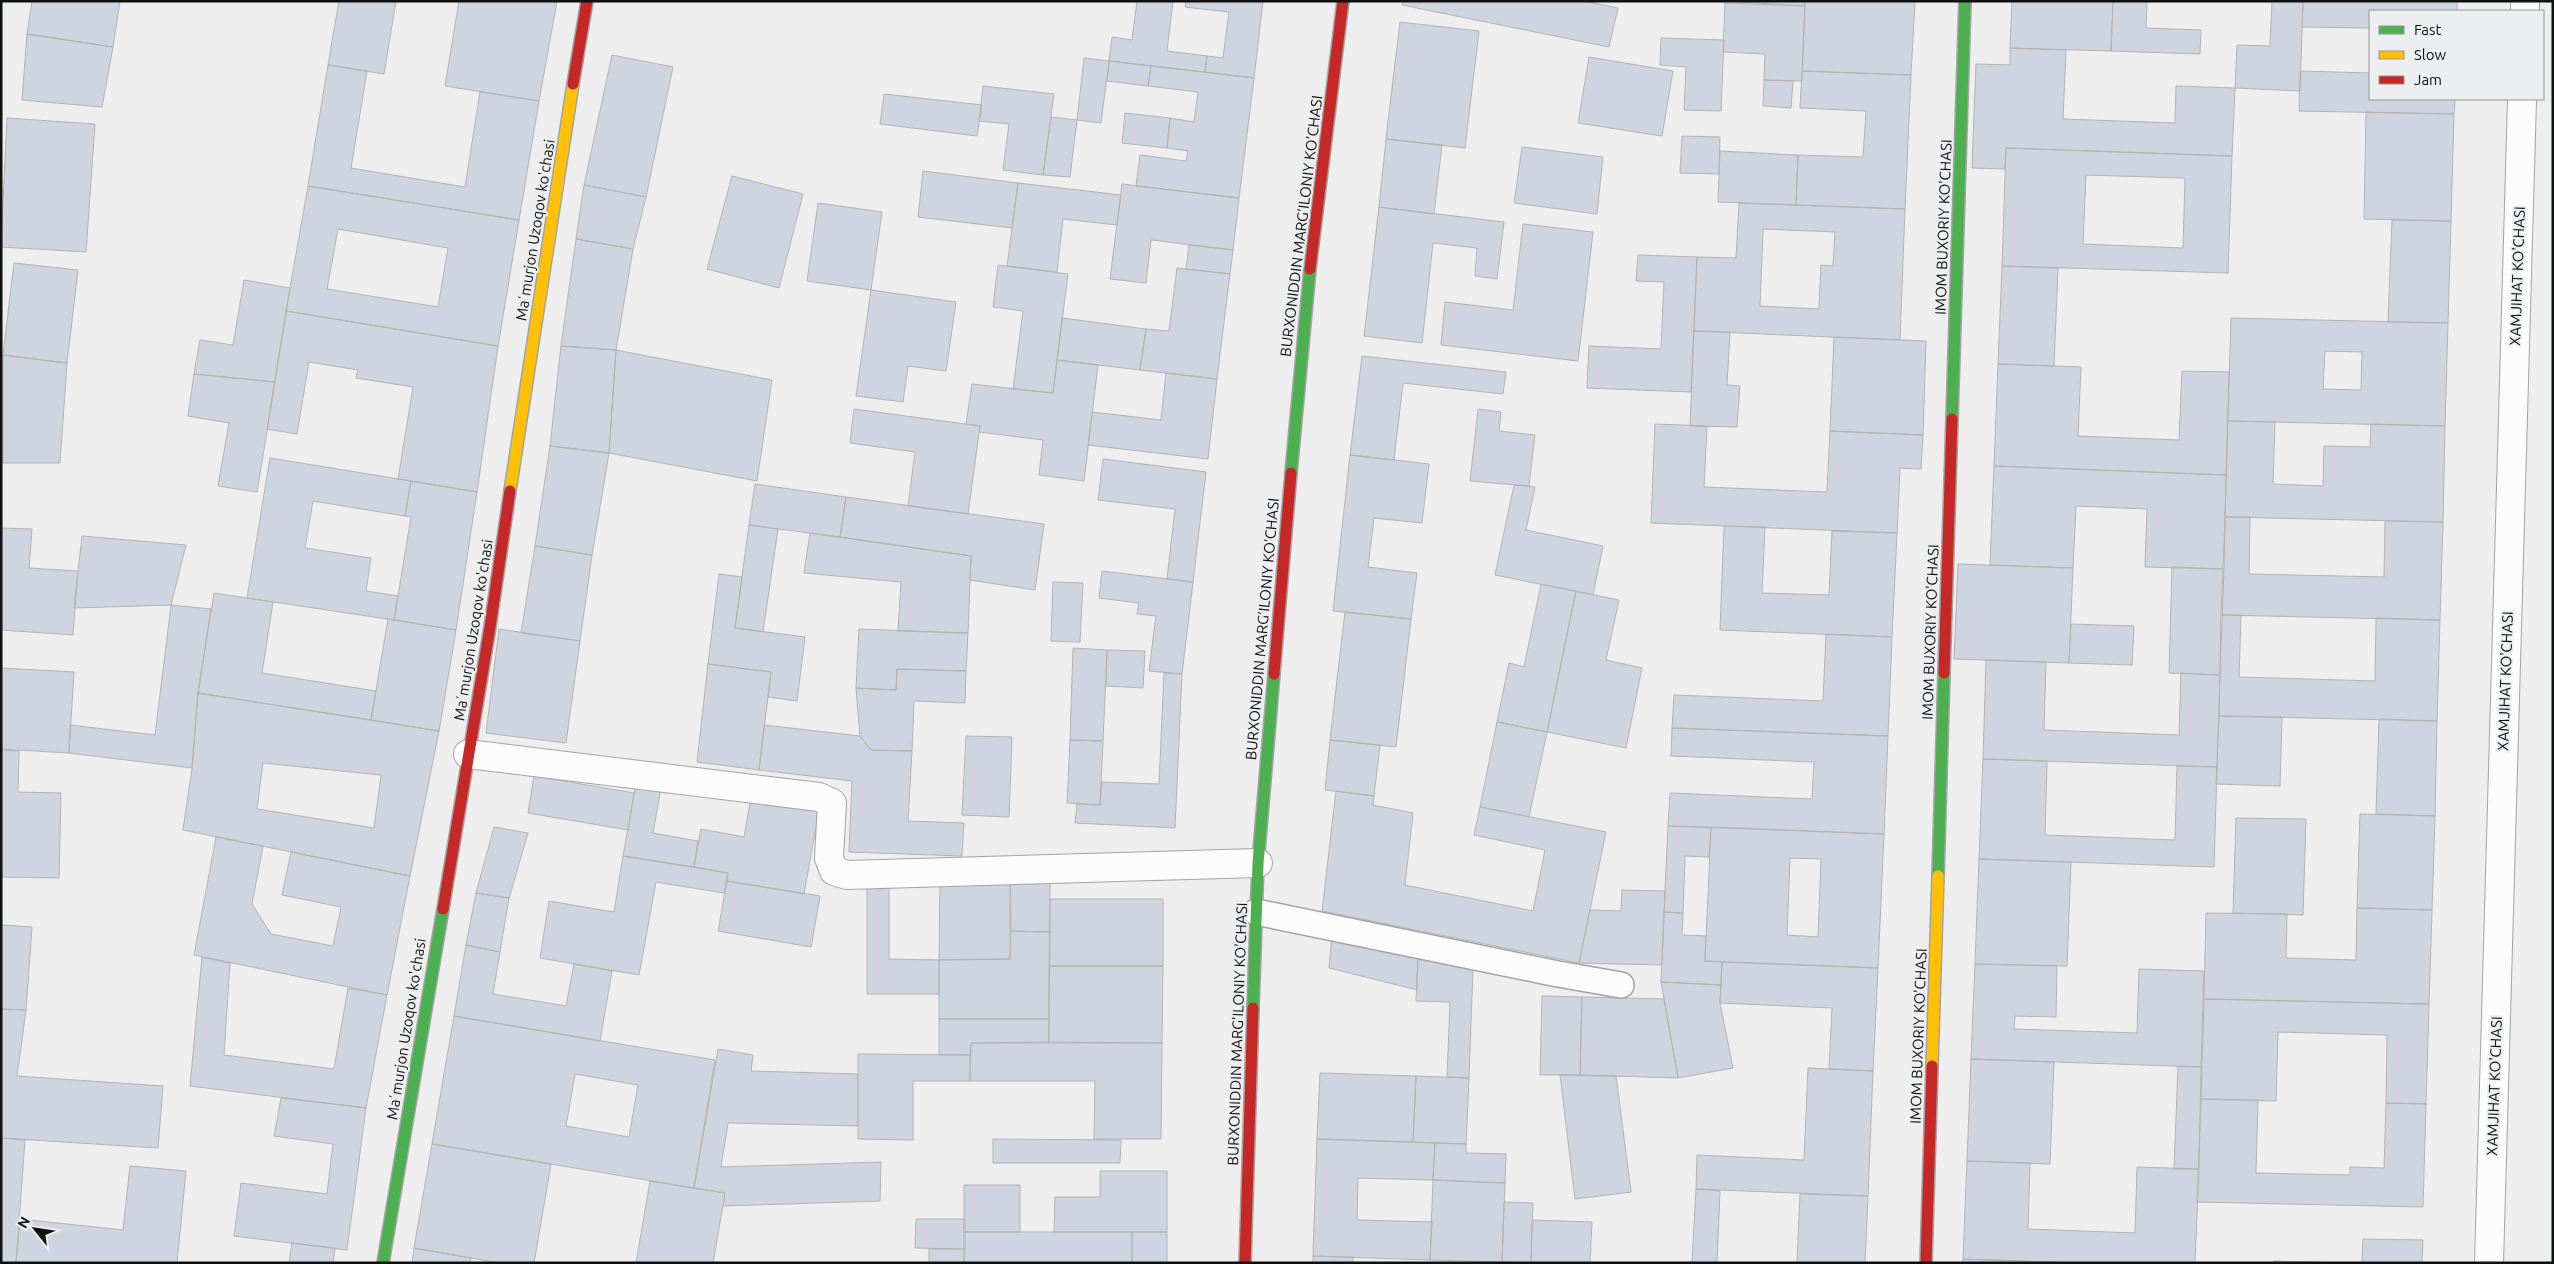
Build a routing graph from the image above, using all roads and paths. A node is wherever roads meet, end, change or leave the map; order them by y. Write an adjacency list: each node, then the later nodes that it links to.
1 (587, 1): 5 (street, Maʼmurjon Uzoqov ko'chasi)
2 (1343, 1): 6 (street, BURXONIDDIN MARG’ILONIY KO’CHASI)
3 (1966, 1): 11 (street, IMOM BUXORIY KO'CHASI)
4 (2522, 100): 12 (street, XAMJIHAT KO'CHASI)
5 (468, 754): 6 (street); 9 (street, Maʼmurjon Uzoqov ko'chasi)
6 (1258, 863): 7 (street, BURXONIDDIN MARG’ILONIY KO’CHASI)
7 (1256, 912): 8 (lane); 10 (street, BURXONIDDIN MARG’ILONIY KO’CHASI)
8 (1621, 985)
9 (383, 1263)
10 (1245, 1263)
11 (1926, 1263)
12 (2488, 1263)

